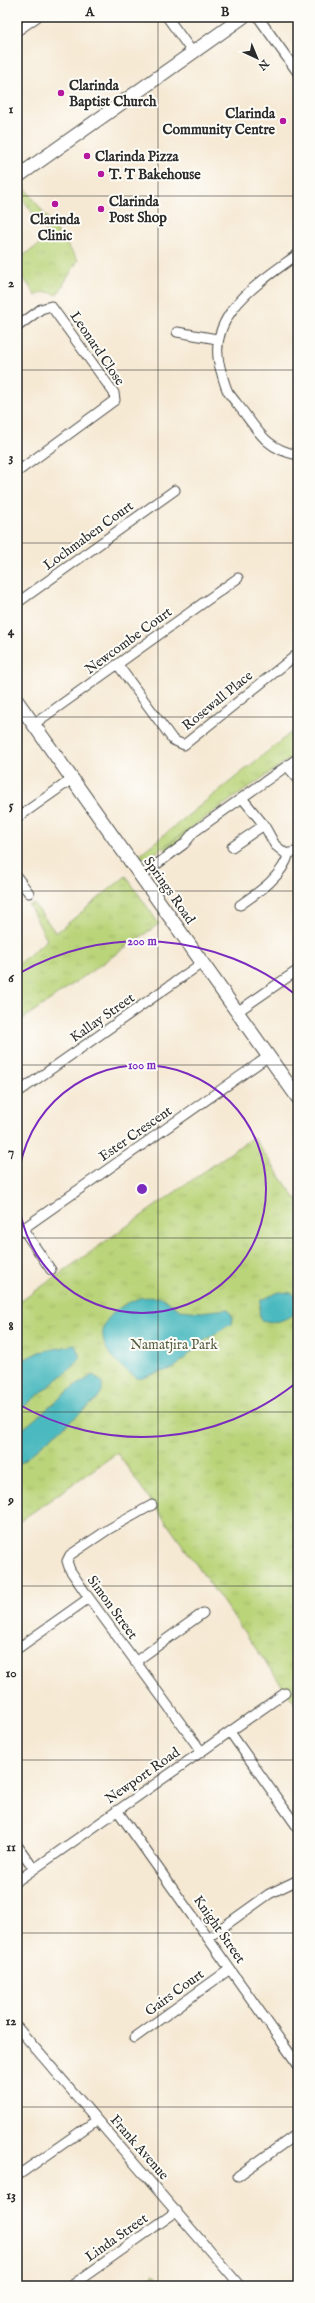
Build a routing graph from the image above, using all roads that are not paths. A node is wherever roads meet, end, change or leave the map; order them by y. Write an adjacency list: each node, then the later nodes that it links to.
1 (37, 17): 6 (street)
2 (167, 17): 7 (street)
3 (231, 17): 7 (main road)
4 (243, 17): 7 (main road)
5 (258, 17): 8 (street)
6 (17, 31)
7 (191, 50): 9 (main road); 10 (main road)
8 (298, 73)
9 (17, 168)
10 (17, 177)
11 (298, 254): 14 (street)
12 (17, 327): 16 (street, Leonard Close)
13 (177, 332): 14 (street)
14 (217, 340): 15 (street)
15 (298, 454)
16 (17, 472)
17 (175, 490): 19 (street, Lochmaben Court)
18 (238, 578): 21 (street, Newcombe Court)
19 (17, 603)
20 (295, 656): 21 (street, Rosewall Place)
21 (118, 665): 23 (street, Newcombe Court)
22 (17, 701): 23 (main road, Springs Road)
23 (34, 724): 26 (main road, Springs Road)
24 (298, 758): 25 (street)
25 (287, 766): 27 (street); 28 (street)
26 (72, 779): 29 (street); 33 (main road, Springs Road)
27 (298, 779)
28 (242, 798): 30 (street); 33 (street)
29 (17, 818)
30 (264, 825): 31 (street); 32 (street)
31 (232, 847)
32 (294, 852): 36 (street)
33 (141, 876): 37 (main road, Springs Road)
34 (17, 877): 35 (street)
35 (29, 893)
36 (240, 905)
37 (202, 963): 39 (main road, Springs Road); 41 (street, Kallay Street)
38 (298, 970): 39 (street)
39 (237, 1012): 40 (main road, Springs Road)
40 (269, 1056): 42 (main road, Springs Road); 43 (street, Ester Crescent)
41 (17, 1094)
42 (298, 1098)
43 (20, 1231): 44 (street)
44 (52, 1270)
45 (152, 1505): 46 (street, Simon Street)
46 (89, 1598): 48 (street); 49 (street, Simon Street)
47 (203, 1613): 49 (street)
48 (17, 1648)
49 (135, 1662): 52 (street, Simon Street)
50 (285, 1693): 51 (street, Newport Road)
51 (230, 1732): 52 (street, Newport Road); 54 (street)
52 (201, 1751): 53 (street, Newport Road)
53 (118, 1810): 56 (street, Newport Road); 59 (street, Knight Street)
54 (298, 1828)
55 (17, 1845): 56 (street)
56 (34, 1869): 58 (street, Newport Road)
57 (298, 1880): 59 (street)
58 (17, 1881)
59 (209, 1937): 60 (street, Knight Street)
60 (230, 1969): 62 (street, Gairs Court); 63 (street, Knight Street)
61 (18, 2030): 64 (street, Frank Avenue)
62 (134, 2038)
63 (298, 2064)
64 (97, 2120): 66 (street); 68 (street, Frank Avenue)
65 (298, 2133): 67 (street)
66 (17, 2176)
67 (238, 2176)
68 (177, 2211): 69 (street, Linda Street); 70 (street, Frank Avenue)
69 (71, 2286)
70 (240, 2286)

